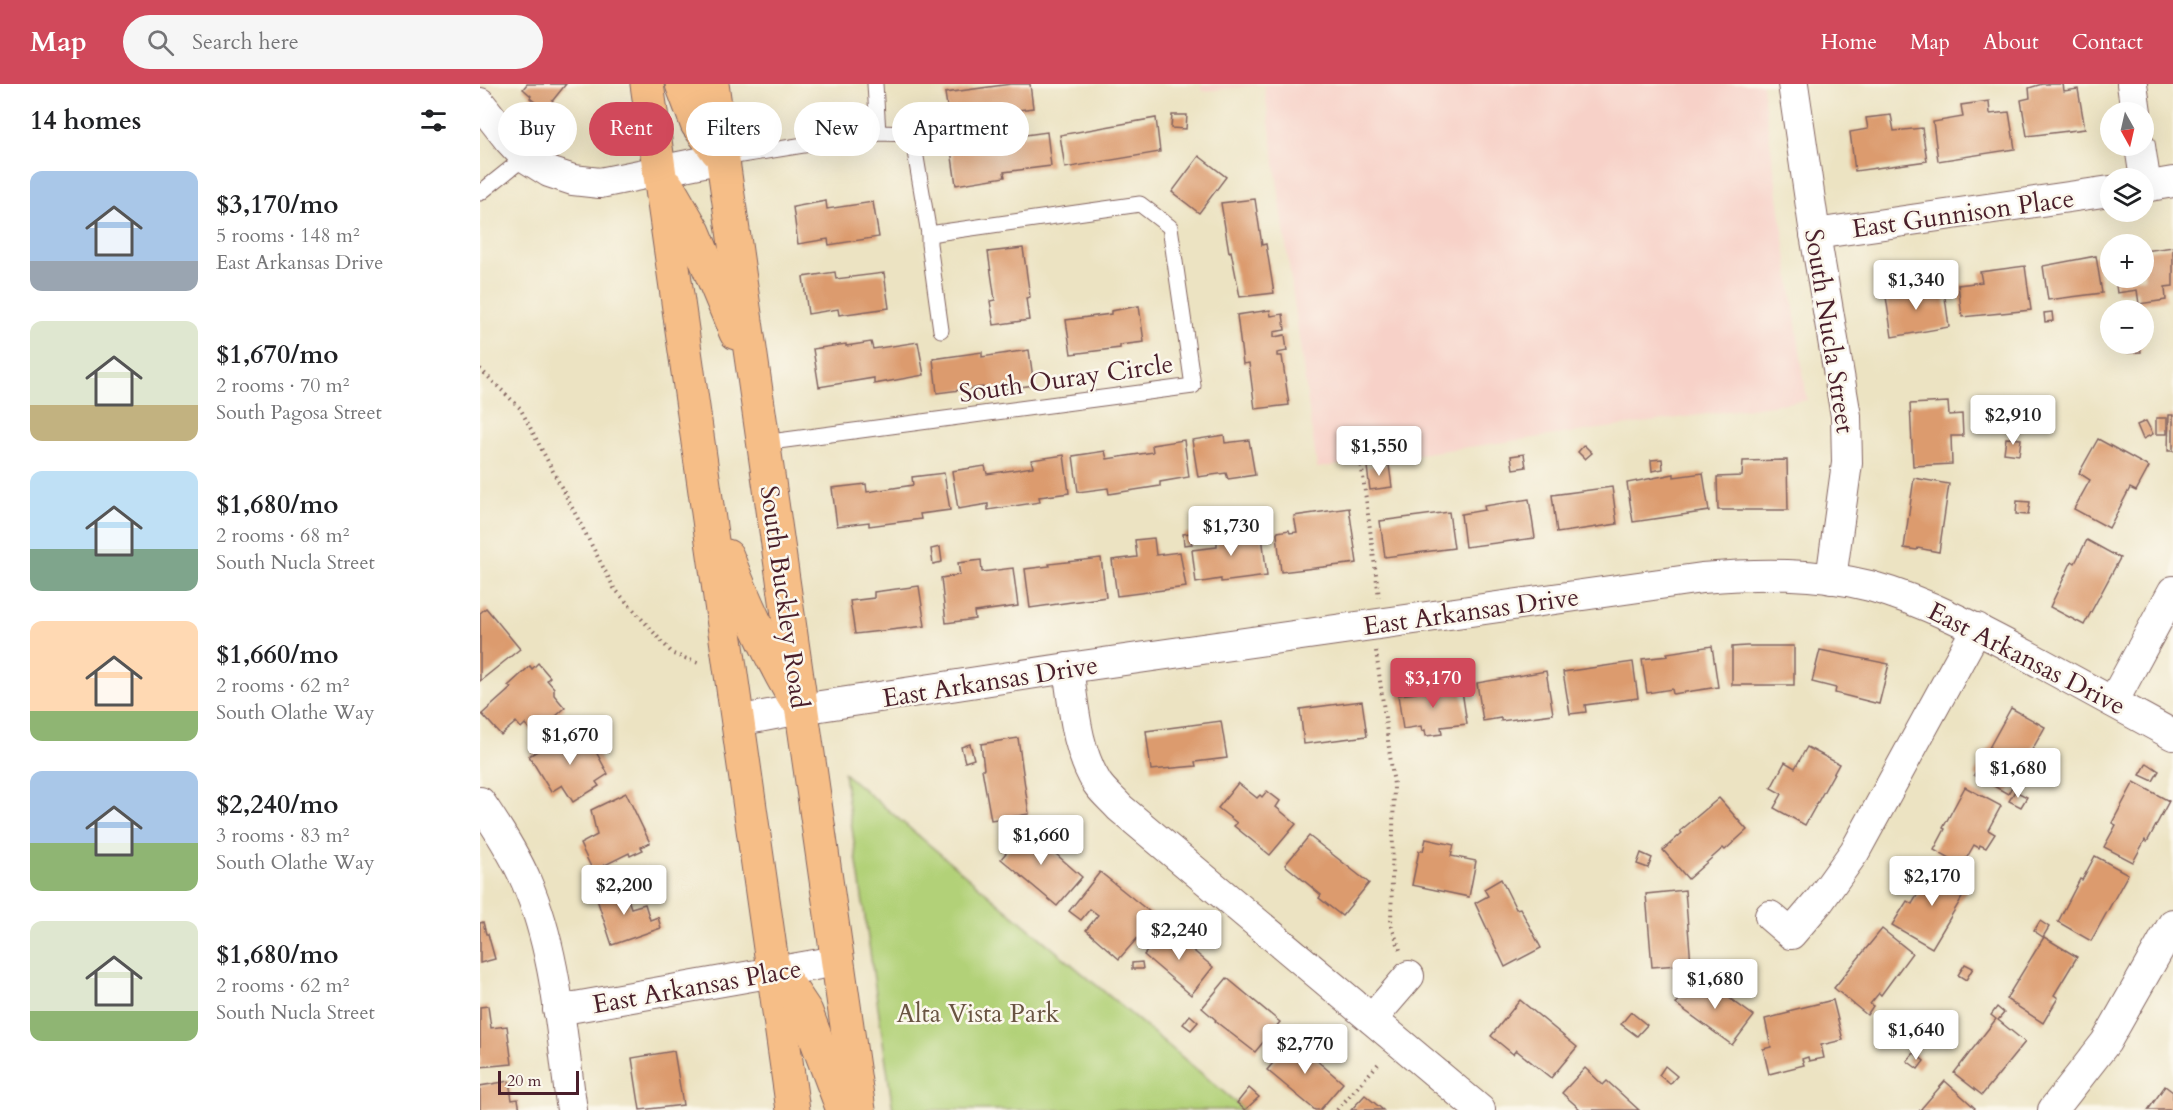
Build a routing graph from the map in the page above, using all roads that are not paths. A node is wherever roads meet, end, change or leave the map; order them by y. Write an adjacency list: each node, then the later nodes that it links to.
1 (647, 84): 14 (main road)
2 (682, 84): 13 (main road)
3 (712, 84): 13 (main road, South Buckley Road)
4 (875, 84): 7 (lane)
5 (1793, 84): 18 (street, South Nucla Street)
6 (2132, 84): 8 (street)
7 (876, 102)
8 (2135, 102)
9 (480, 103): 12 (street)
10 (880, 133): 17 (lane)
11 (794, 147): 13 (lane)
12 (525, 157): 14 (street); 16 (lane)
13 (723, 158): 14 (street); 20 (main road, South Buckley Road)
14 (659, 171): 20 (main road); 22 (main road)
15 (2100, 192): 18 (street, East Gunnison Place)
16 (480, 193)
17 (929, 234): 19 (lane); 21 (lane, South Ouray Circle)
18 (1815, 234): 23 (street, South Nucla Street)
19 (941, 330)
20 (754, 380): 21 (main road, South Buckley Road)
21 (763, 443): 28 (main road, South Buckley Road)
22 (707, 504): 28 (main road); 29 (main road)
23 (1831, 579): 25 (street, East Arkansas Drive); 26 (street, East Arkansas Drive)
24 (2173, 591): 27 (street)
25 (1977, 628): 27 (street, East Arkansas Drive); 32 (street)
26 (1068, 668): 28 (street, East Arkansas Drive); 38 (street)
27 (2113, 702): 30 (street, East Arkansas Drive)
28 (801, 709): 29 (street, East Arkansas Drive); 34 (main road, South Buckley Road)
29 (738, 721): 35 (main road)
30 (2173, 735)
31 (480, 801): 37 (street)
32 (1770, 916)
33 (2173, 924): 44 (street)
34 (837, 961): 35 (street, East Arkansas Place); 42 (main road, South Buckley Road)
35 (773, 974): 37 (street, East Arkansas Place); 40 (main road); 41 (main road)
36 (1409, 976): 38 (street)
37 (558, 1010): 39 (street)
38 (1372, 1019): 43 (street)
39 (572, 1110)
40 (793, 1110)
41 (843, 1110)
42 (860, 1110)
43 (1480, 1110)
44 (2053, 1110)

